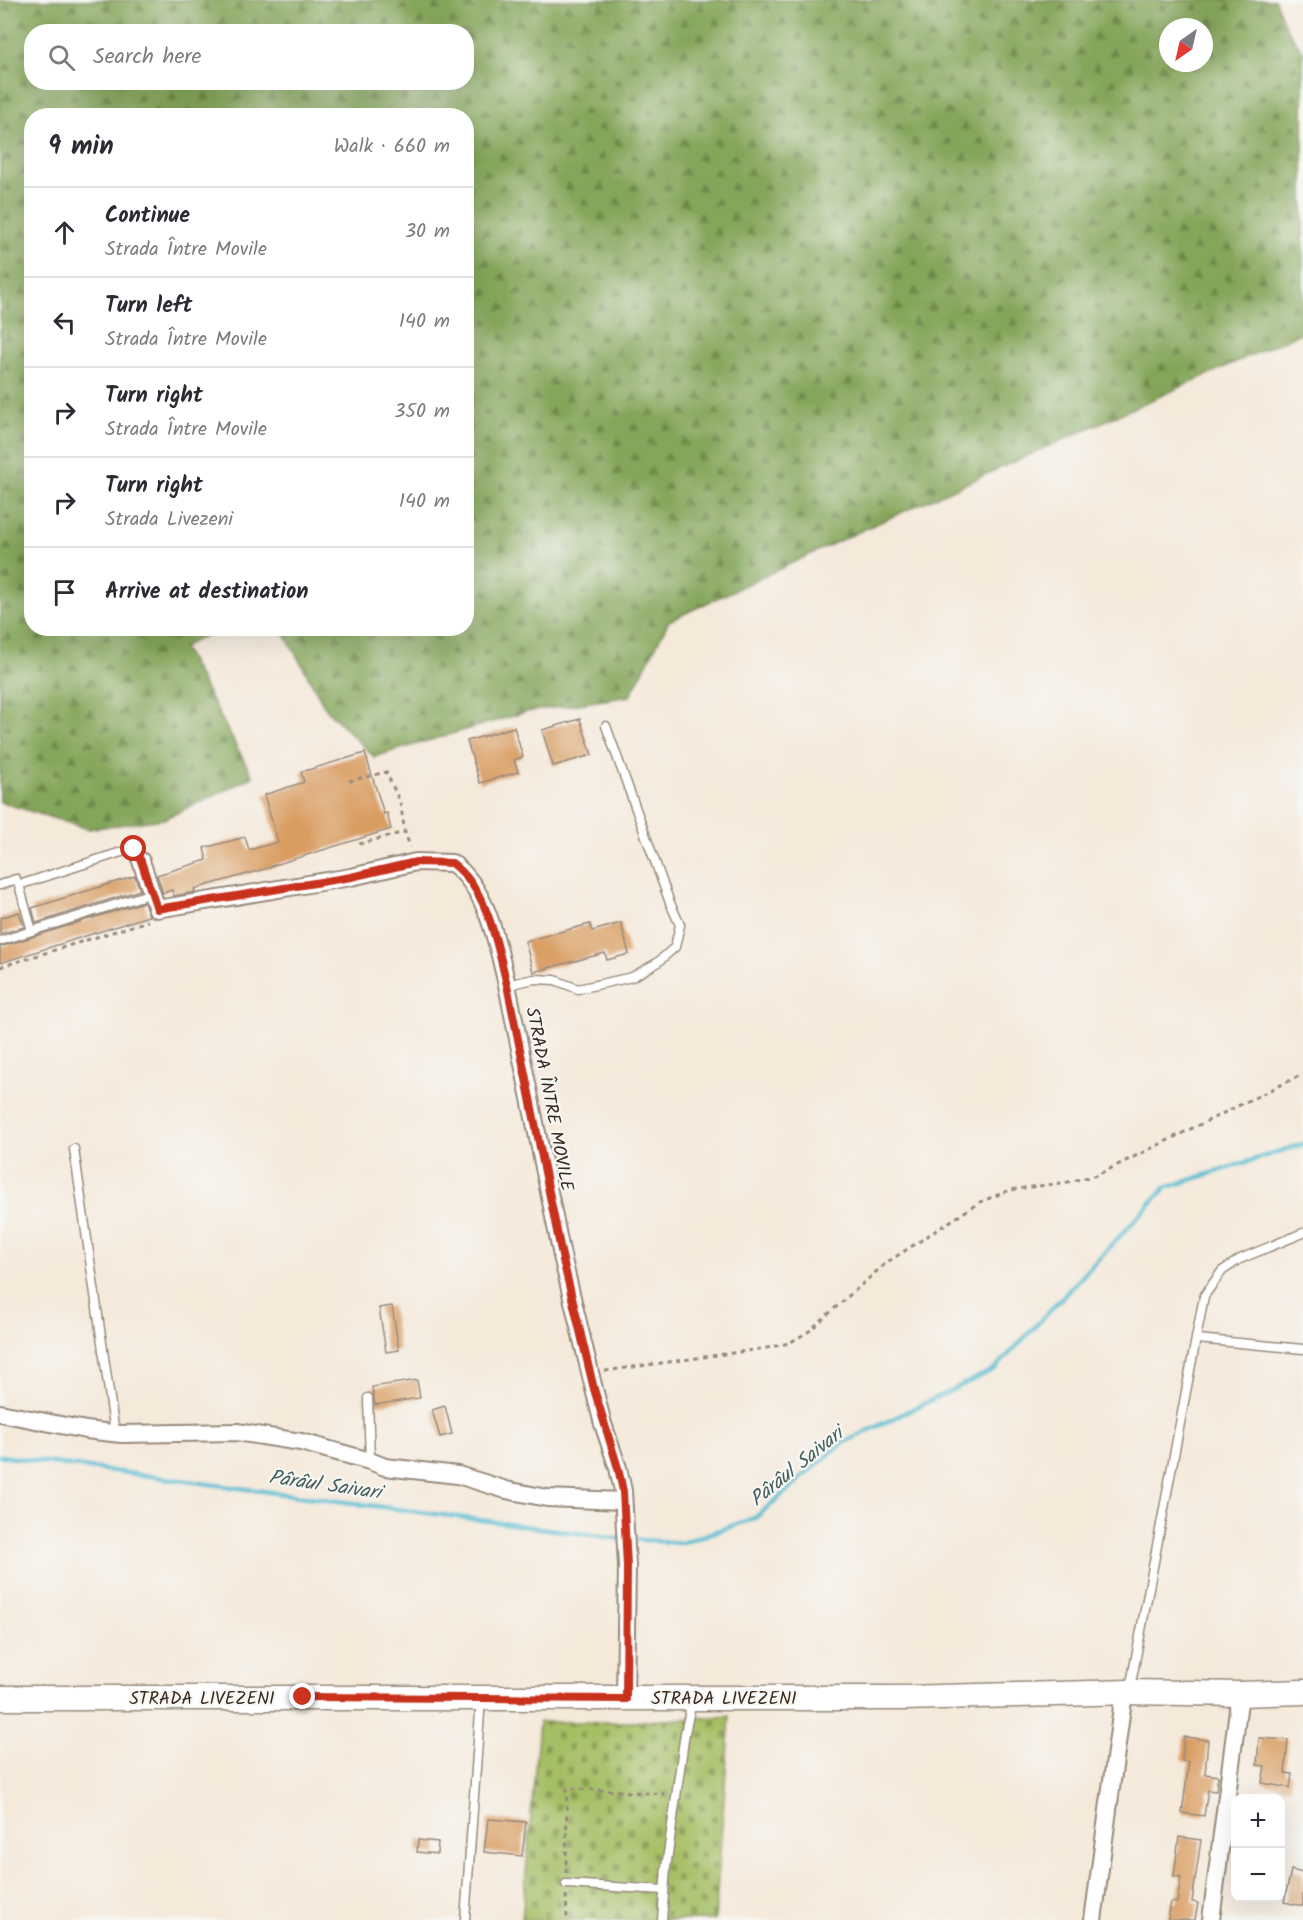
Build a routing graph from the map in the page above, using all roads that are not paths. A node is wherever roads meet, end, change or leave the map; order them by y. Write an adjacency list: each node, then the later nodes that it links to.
1 (606, 726): 8 (lane)
2 (141, 861): 4 (lane); 5 (street)
3 (0, 885): 4 (lane)
4 (18, 885): 6 (lane)
5 (155, 901): 6 (lane); 8 (street, STRADA ÎNTRE MOVILE)
6 (32, 931): 7 (lane)
7 (0, 941)
8 (507, 985): 17 (street, STRADA ÎNTRE MOVILE)
9 (74, 1149): 15 (lane)
10 (1303, 1233): 11 (lane)
11 (1197, 1340): 12 (lane); 18 (lane)
12 (1303, 1349)
13 (368, 1398): 16 (lane)
14 (0, 1413): 15 (street)
15 (115, 1433): 16 (street)
16 (370, 1461): 17 (street)
17 (623, 1501): 24 (street, STRADA ÎNTRE MOVILE)
18 (1127, 1692): 20 (main road, STRADA LIVEZENI); 22 (main road, STRADA LIVEZENI); 29 (street)
19 (1303, 1692): 20 (main road, STRADA LIVEZENI)
20 (1240, 1694): 30 (street)
21 (0, 1698): 23 (main road, STRADA LIVEZENI)
22 (693, 1698): 24 (main road, STRADA LIVEZENI); 26 (lane)
23 (482, 1699): 24 (main road, STRADA LIVEZENI); 27 (lane)
24 (626, 1699)
25 (566, 1884): 26 (lane)
26 (664, 1890): 28 (lane)
27 (465, 1920)
28 (662, 1920)
29 (1093, 1920)
30 (1211, 1920)

